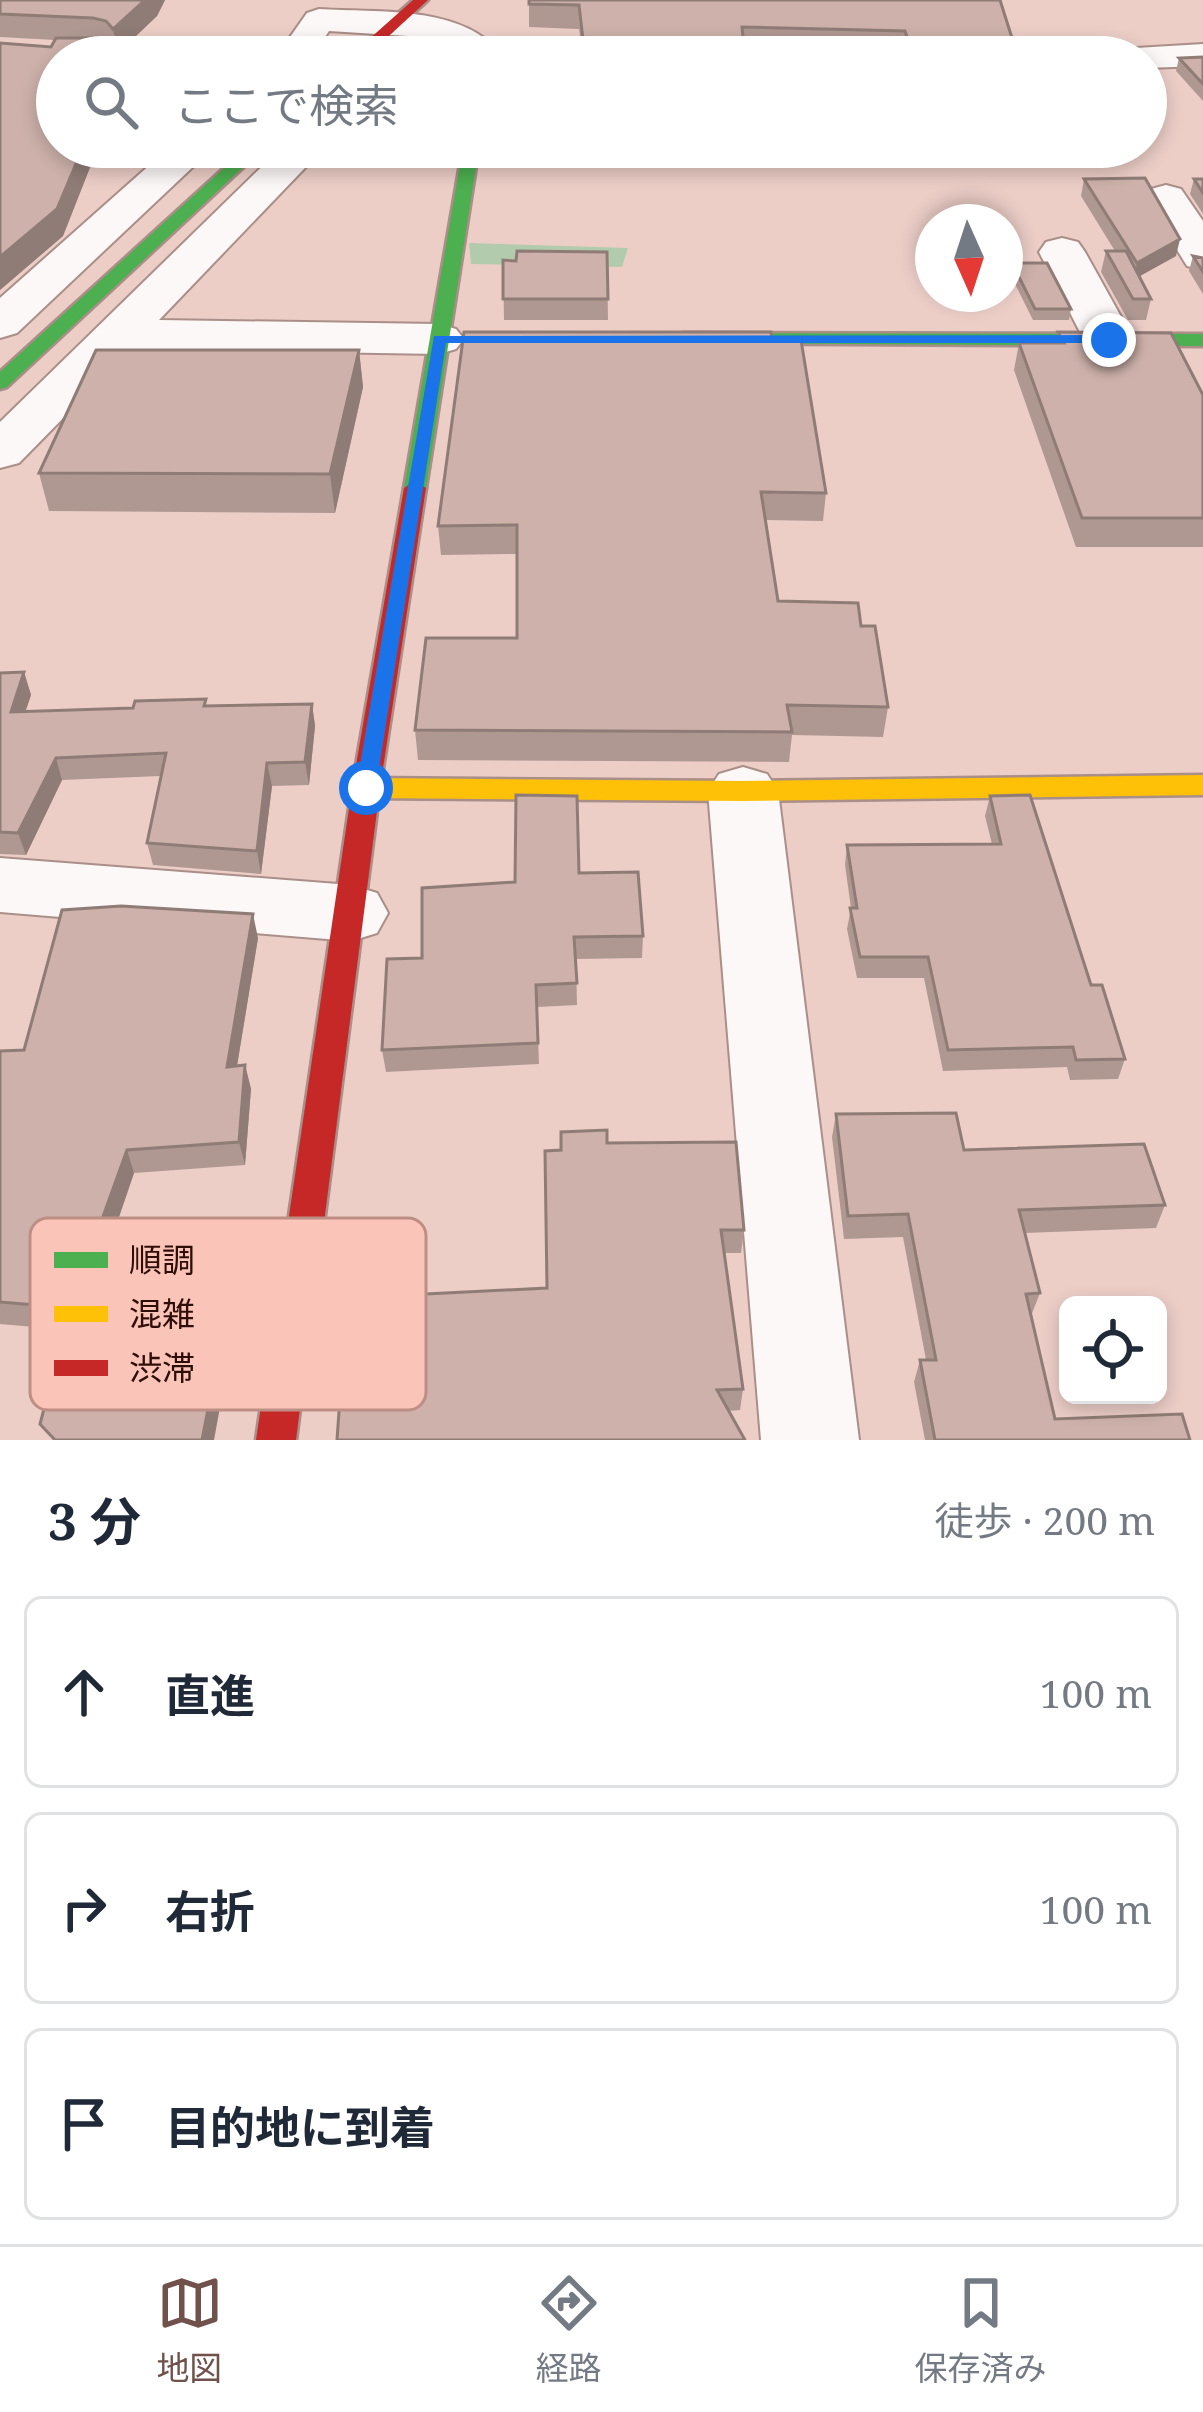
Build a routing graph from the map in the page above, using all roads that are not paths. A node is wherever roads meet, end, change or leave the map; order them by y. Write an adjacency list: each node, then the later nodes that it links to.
1 (408, 13): 2 (street); 3 (street); 4 (street)
2 (309, 36)
3 (381, 36)
4 (457, 36)
5 (1203, 55): 6 (street)
6 (1167, 56)
7 (171, 168): 14 (street)
8 (234, 168): 20 (street)
9 (284, 168): 15 (street)
10 (469, 168): 16 (street)
11 (1166, 198): 13 (street)
12 (1062, 252): 18 (street)
13 (1203, 256)
14 (0, 323)
15 (118, 334): 16 (street); 21 (street)
16 (452, 339): 23 (street)
17 (655, 339): 18 (street)
18 (1109, 340): 19 (street)
19 (1203, 340)
20 (0, 383)
21 (0, 452)
22 (1203, 785): 24 (street)
23 (366, 788): 24 (street); 26 (street)
24 (742, 791): 30 (street)
25 (0, 885): 26 (street)
26 (351, 913): 27 (street)
27 (308, 1218)
28 (280, 1410): 29 (street)
29 (276, 1440)
30 (810, 1440)

